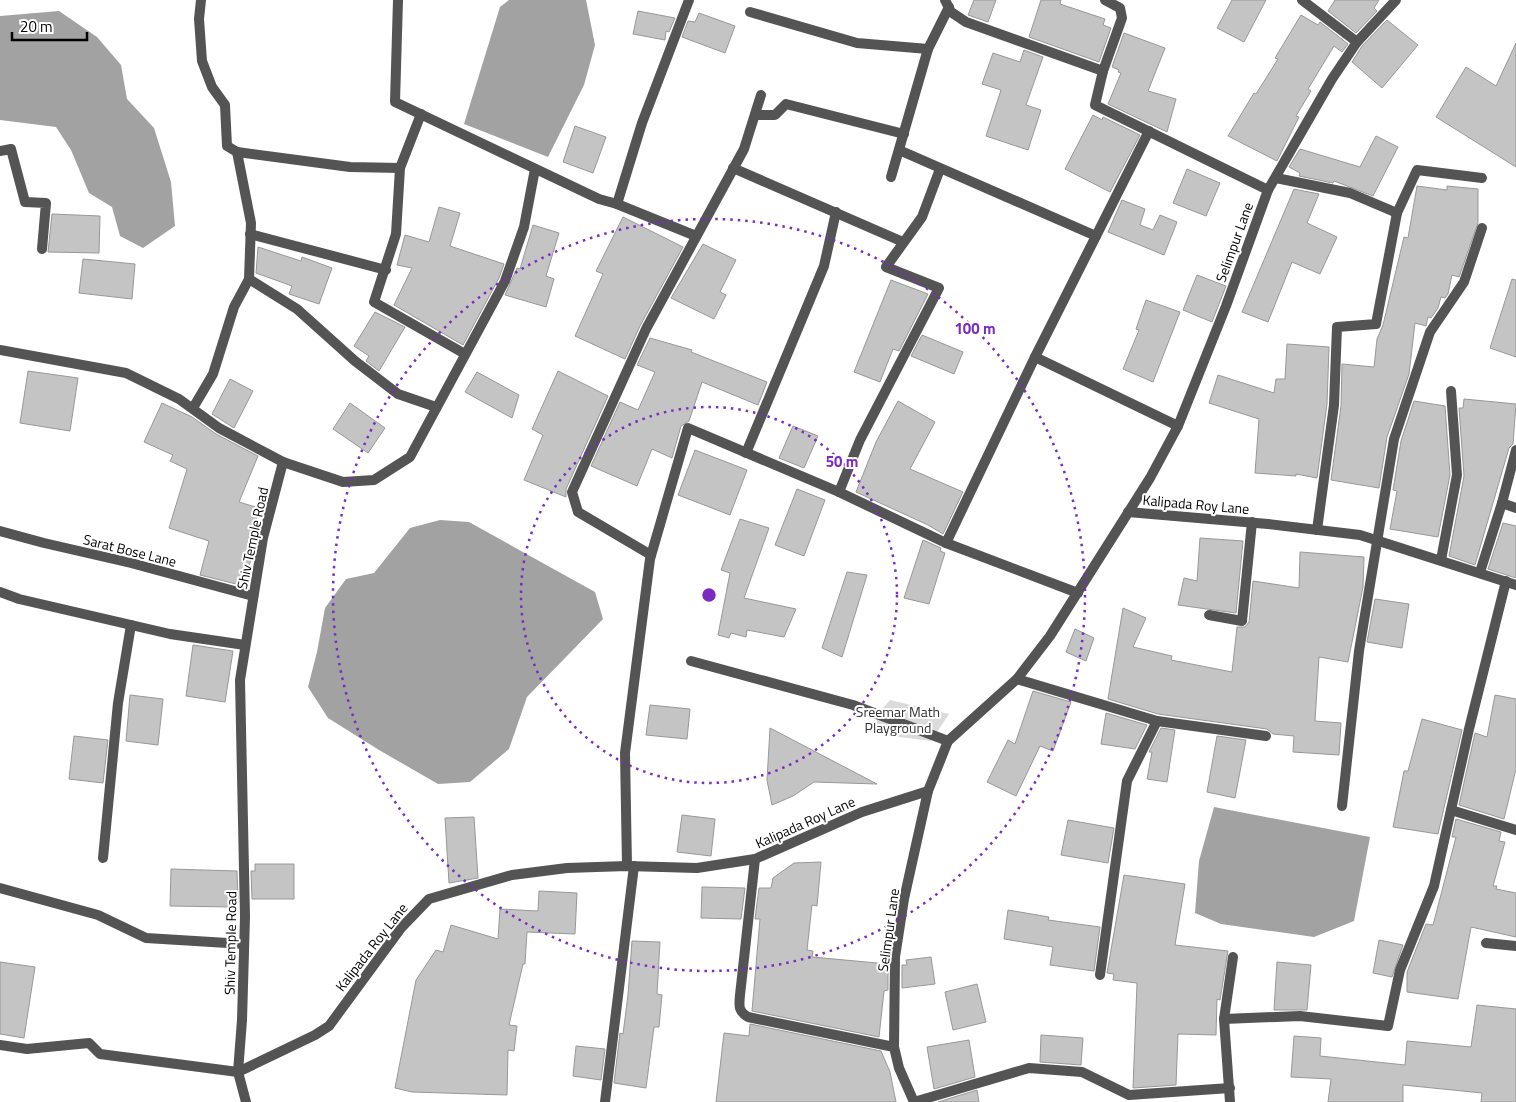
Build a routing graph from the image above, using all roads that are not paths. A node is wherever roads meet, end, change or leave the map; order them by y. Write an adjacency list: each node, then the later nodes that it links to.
1 (201, 0): 19 (street)
2 (398, 0): 13 (street)
3 (689, 0): 28 (street)
4 (1105, 0): 11 (street)
5 (1302, 0): 9 (street)
6 (1396, 0): 9 (street, Selimpur Lane)
7 (946, 4): 10 (street); 11 (street)
8 (750, 12): 10 (street)
9 (1357, 42): 25 (street, Selimpur Lane)
10 (928, 48): 16 (street)
11 (1103, 71): 15 (street)
12 (761, 95): 14 (street)
13 (421, 114): 20 (street); 22 (street)
14 (755, 115): 16 (street); 21 (street)
15 (1149, 131): 27 (street); 34 (street)
16 (904, 134): 17 (street)
17 (899, 150): 23 (street); 24 (street)
18 (0, 151): 36 (street)
19 (237, 152): 20 (street); 32 (street)
20 (400, 168): 37 (street)
21 (733, 168): 29 (street); 33 (street)
22 (534, 169): 28 (street); 40 (street)
23 (940, 169): 34 (street); 35 (street)
24 (891, 177)
25 (1276, 178): 27 (street, Selimpur Lane); 30 (street)
26 (1482, 178): 30 (street)
27 (1268, 190): 45 (street, Selimpur Lane)
28 (617, 204): 33 (street)
29 (836, 212): 35 (street); 47 (street)
30 (1397, 213): 54 (street)
31 (1482, 228): 56 (street)
32 (250, 234): 37 (street); 38 (street)
33 (696, 236): 58 (street)
34 (1096, 236): 41 (street)
35 (903, 242): 49 (street)
36 (42, 250)
37 (386, 270): 40 (street)
38 (249, 279): 43 (street); 44 (street)
39 (0, 350): 44 (street)
40 (465, 354): 43 (street)
41 (1036, 357): 45 (street); 57 (street)
42 (1450, 391): 59 (street)
43 (436, 406): 48 (street)
44 (193, 408): 48 (street)
45 (1178, 426): 52 (street, Selimpur Lane)
46 (1516, 450): 50 (street)
47 (746, 452): 49 (street); 58 (street)
48 (283, 462): 64 (street, Shiv Temple Road)
49 (839, 492): 57 (street)
50 (1502, 503): 51 (street); 60 (street)
51 (1516, 508)
52 (1128, 512): 53 (street, Kalipada Roy Lane); 63 (street, Kalipada Roy Lane)
53 (1252, 522): 54 (street, Kalipada Roy Lane); 65 (street)
54 (1317, 530): 56 (street, Kalipada Roy Lane)
55 (0, 531): 64 (street, Sarat Bose Lane)
56 (1378, 540): 59 (street, Kalipada Roy Lane); 74 (street)
57 (946, 543): 63 (street)
58 (652, 555): 79 (street)
59 (1441, 560): 60 (street, Kalipada Roy Lane)
60 (1480, 572): 61 (street, Kalipada Roy Lane)
61 (1511, 583): 75 (street)
62 (0, 592): 66 (street)
63 (1078, 593): 69 (street, Kalipada Roy Lane)
64 (253, 596): 67 (street, Shiv Temple Road)
65 (1209, 615)
66 (132, 625): 67 (street); 77 (street)
67 (245, 645): 82 (street, Shiv Temple Road)
68 (691, 661): 72 (street)
69 (1017, 679): 70 (street); 72 (street, Kalipada Roy Lane)
70 (1157, 721): 71 (street); 85 (street)
71 (1266, 736)
72 (948, 741): 73 (street, Kalipada Roy Lane)
73 (928, 791): 78 (street, Kalipada Roy Lane); 88 (street, Selimpur Lane)
74 (1342, 806)
75 (1450, 810): 76 (street); 86 (street)
76 (1516, 830)
77 (102, 858)
78 (755, 859): 79 (street, Kalipada Roy Lane); 88 (street)
79 (631, 866): 89 (street, Kalipada Roy Lane); 92 (street)
80 (0, 888): 82 (street)
81 (1486, 943): 83 (street)
82 (244, 944): 89 (street, Shiv Temple Road)
83 (1516, 946)
84 (1233, 957): 86 (street)
85 (1100, 975)
86 (1224, 1019): 90 (street)
87 (0, 1045): 89 (street)
88 (894, 1047): 93 (street, Selimpur Lane)
89 (238, 1072): 91 (street, Shiv Temple Road)
90 (1230, 1088): 93 (street); 94 (street)
91 (246, 1102)
92 (604, 1102)
93 (914, 1102)
94 (1230, 1102)

